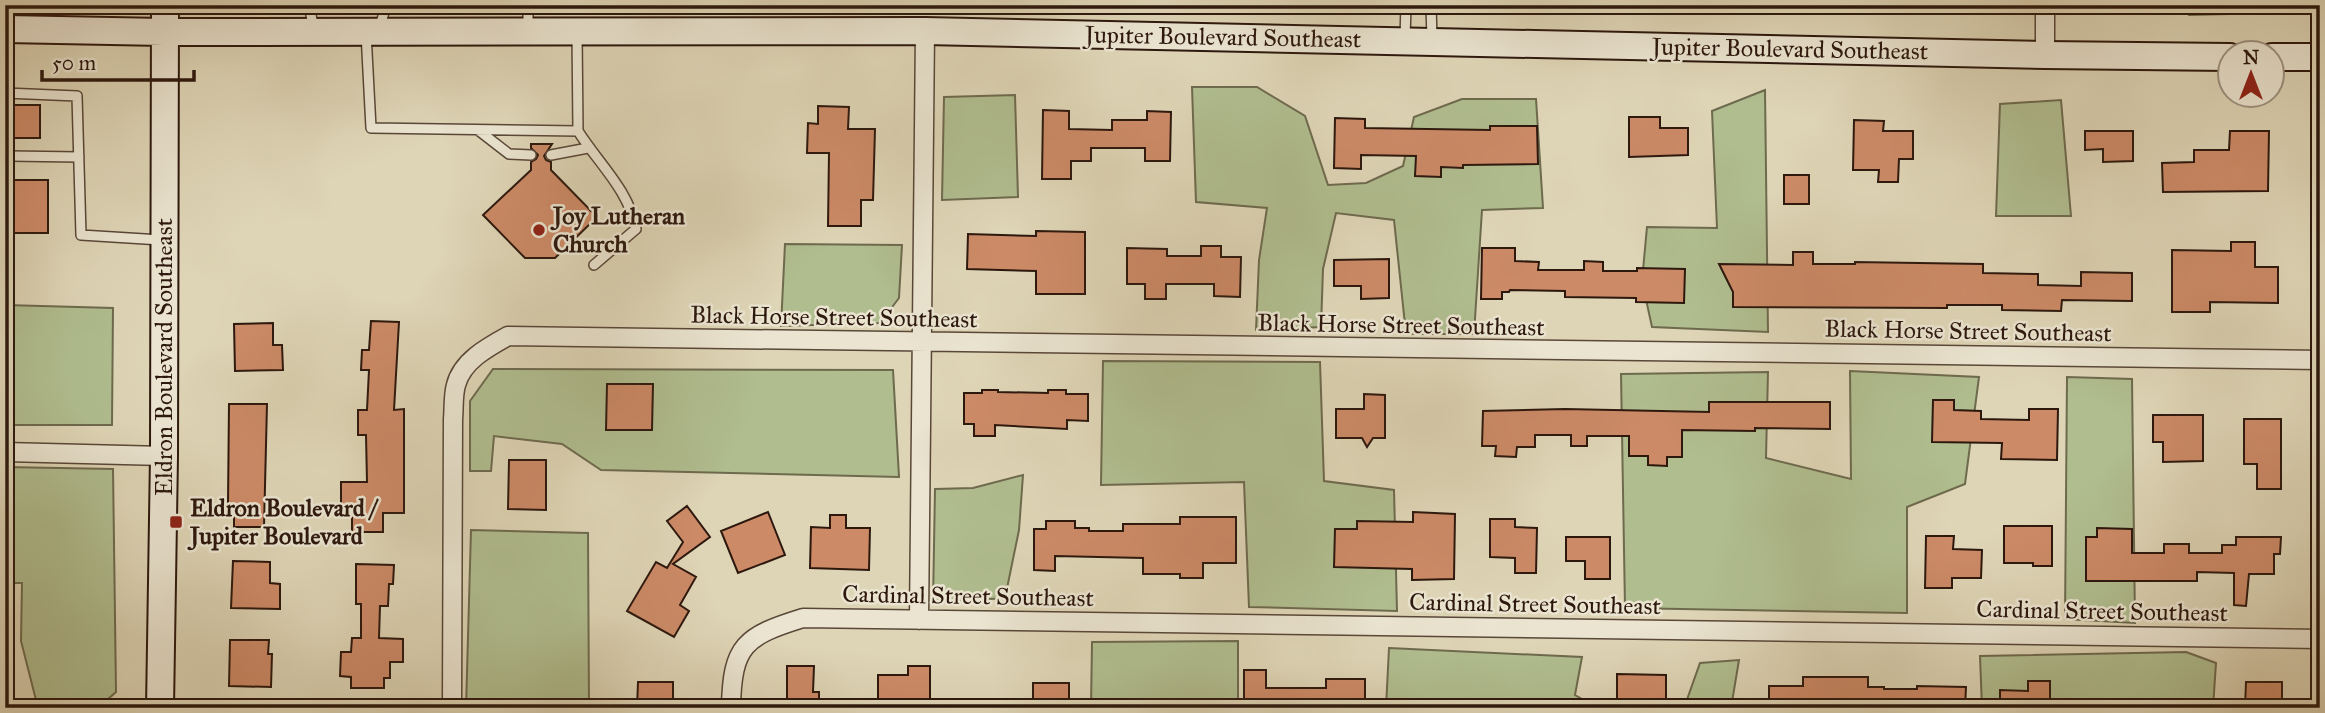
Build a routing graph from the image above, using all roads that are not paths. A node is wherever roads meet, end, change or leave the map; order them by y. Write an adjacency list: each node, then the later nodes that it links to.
1 (165, 5): 10 (street, Eldron Boulevard Southeast)
2 (309, 5): 11 (lane)
3 (386, 5): 12 (lane)
4 (528, 5): 13 (lane)
5 (1406, 5): 15 (lane)
6 (1431, 5): 16 (lane)
7 (2045, 5): 17 (street)
8 (5, 29): 10 (street, Jupiter Boulevard Southeast)
9 (925, 31): 14 (street, Jupiter Boulevard Southeast); 15 (street, Jupiter Boulevard Southeast); 31 (street)
10 (164, 32): 11 (street, Jupiter Boulevard Southeast); 29 (street, Eldron Boulevard Southeast)
11 (314, 32): 12 (street, Jupiter Boulevard Southeast)
12 (372, 32): 13 (street, Jupiter Boulevard Southeast); 22 (lane)
13 (528, 32): 14 (street, Jupiter Boulevard Southeast)
14 (577, 32): 23 (lane)
15 (1405, 41): 16 (street, Jupiter Boulevard Southeast)
16 (1432, 42): 17 (street, Jupiter Boulevard Southeast)
17 (2045, 55): 18 (street, Jupiter Boulevard Southeast)
18 (2216, 57)
19 (2286, 57): 20 (street)
20 (2320, 57)
21 (5, 93): 28 (lane)
22 (478, 130): 23 (lane); 25 (lane)
23 (578, 131): 24 (lane)
24 (588, 148): 26 (lane); 30 (lane)
25 (531, 155)
26 (551, 155)
27 (9, 156): 28 (lane)
28 (79, 157): 29 (lane)
29 (164, 240): 34 (street, Eldron Boulevard Southeast)
30 (594, 265)
31 (921, 343): 32 (street, Black Horse Street Southeast); 35 (street); 38 (street, Black Horse Street Southeast)
32 (2320, 360)
33 (5, 452): 34 (street)
34 (164, 456): 37 (street, Eldron Boulevard Southeast)
35 (919, 620): 36 (street, Cardinal Street Southeast); 39 (street, Cardinal Street Southeast)
36 (2320, 639)
37 (160, 708)
38 (452, 708)
39 (731, 708)

